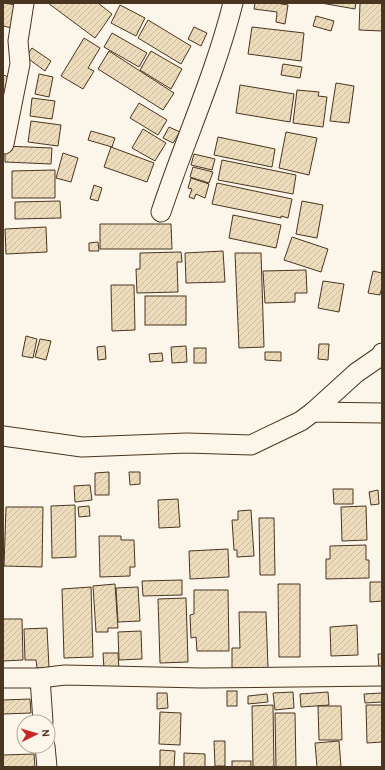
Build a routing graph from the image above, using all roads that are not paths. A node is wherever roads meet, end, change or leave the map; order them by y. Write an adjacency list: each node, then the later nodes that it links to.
1 (24, 3): 3 (street)
2 (233, 3): 5 (street)
3 (12, 61): 4 (street)
4 (4, 144)
5 (161, 212)
6 (382, 353): 7 (street)
7 (313, 412): 8 (street); 9 (street)
8 (382, 413)
9 (3, 436)
10 (382, 676): 12 (street)
11 (3, 678): 12 (street)
12 (40, 678): 13 (street)
13 (42, 714)
14 (46, 754): 15 (street)
15 (47, 767)

